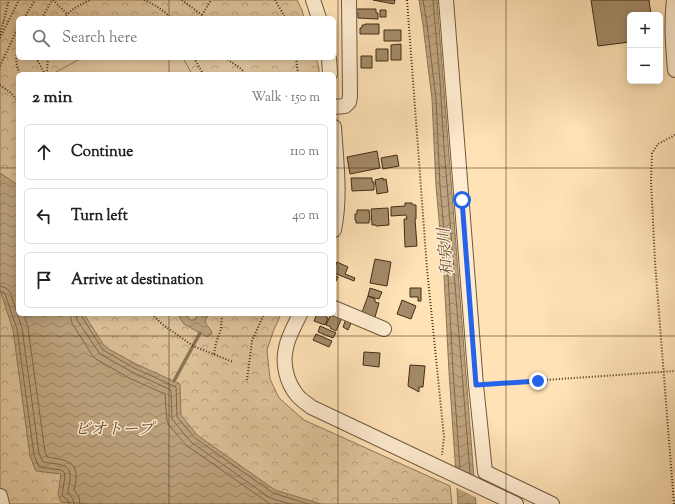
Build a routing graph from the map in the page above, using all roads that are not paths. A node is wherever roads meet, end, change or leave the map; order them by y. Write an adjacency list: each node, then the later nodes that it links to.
1 (313, 0): 5 (street)
2 (349, 0): 9 (street)
3 (446, 0): 18 (street)
4 (674, 0): 7 (street)
5 (318, 16)
6 (329, 60): 8 (street)
7 (675, 70)
8 (330, 72)
9 (336, 108)
10 (336, 162): 11 (street)
11 (336, 218)
12 (336, 309): 14 (street)
13 (299, 316): 17 (street)
14 (384, 329)
15 (0, 496): 16 (street)
16 (2, 504)
17 (516, 504)
18 (552, 504)

